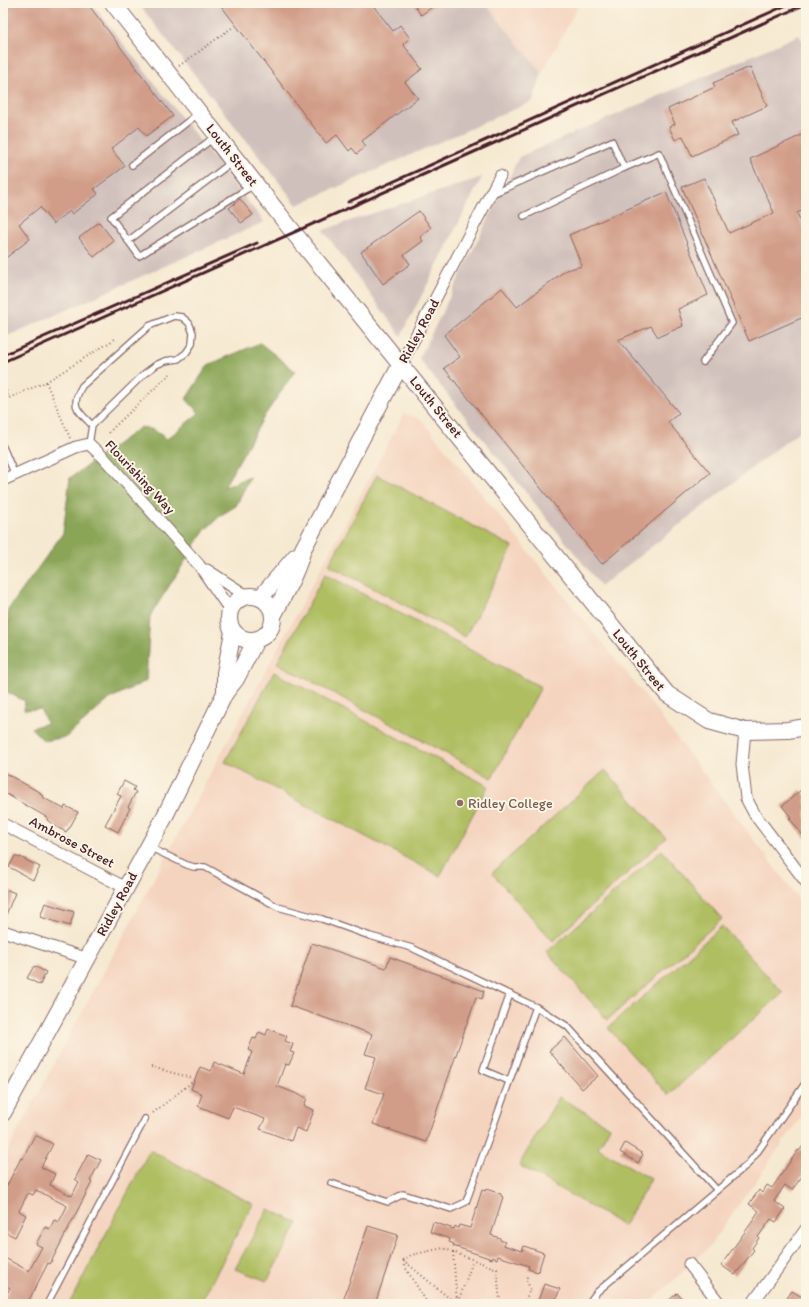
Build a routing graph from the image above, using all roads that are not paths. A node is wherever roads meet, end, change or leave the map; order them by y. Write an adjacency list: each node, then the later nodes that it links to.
1 (113, 3): 2 (street, Louth Street)
2 (200, 113): 3 (street, Louth Street); 4 (lane)
3 (214, 138): 5 (lane); 8 (street, Louth Street); 11 (lane)
4 (132, 165)
5 (228, 165): 8 (lane); 11 (lane)
6 (624, 168): 9 (lane); 10 (lane); 12 (lane)
7 (500, 176): 9 (street, Ridley Road)
8 (251, 186): 11 (lane); 13 (street, Louth Street)
9 (490, 195): 13 (street, Ridley Road)
10 (524, 216)
11 (128, 240)
12 (703, 362)
13 (401, 364): 19 (street, Ridley Road); 28 (street, Louth Street)
14 (92, 425): 14 (lane); 15 (lane)
15 (89, 444): 17 (street, Flourishing Way); 20 (street, Flourishing Way)
16 (3, 447): 17 (lane)
17 (15, 475): 18 (street, Flourishing Way)
18 (3, 480)
19 (303, 549): 21 (street, Ridley Road); 23 (street, Ridley Road)
20 (199, 565): 21 (street, Flourishing Way); 22 (street, Flourishing Way)
21 (254, 597): 22 (street); 23 (street)
22 (230, 610): 24 (street)
23 (274, 614): 25 (street)
24 (233, 632): 25 (street); 26 (street, Ridley Road)
25 (256, 640): 26 (street, Ridley Road)
26 (225, 693): 30 (street, Ridley Road)
27 (806, 727): 28 (street, Louth Street)
28 (745, 731): 31 (street)
29 (3, 824): 32 (street, Ambrose Street)
30 (148, 847): 32 (street, Ridley Road); 35 (lane)
31 (806, 882)
32 (126, 888): 34 (street, Ridley Road)
33 (3, 931): 34 (street)
34 (88, 959): 39 (street, Ridley Road)
35 (510, 994): 36 (lane); 37 (lane)
36 (536, 1006): 37 (lane); 42 (lane)
37 (509, 1081): 41 (lane)
38 (806, 1082): 42 (lane)
39 (5, 1104)
40 (145, 1118): 45 (lane)
41 (331, 1183)
42 (718, 1190): 46 (lane)
43 (806, 1229): 48 (street)
44 (689, 1264): 47 (street)
45 (47, 1304)
46 (588, 1304)
47 (720, 1304)
48 (752, 1304)

